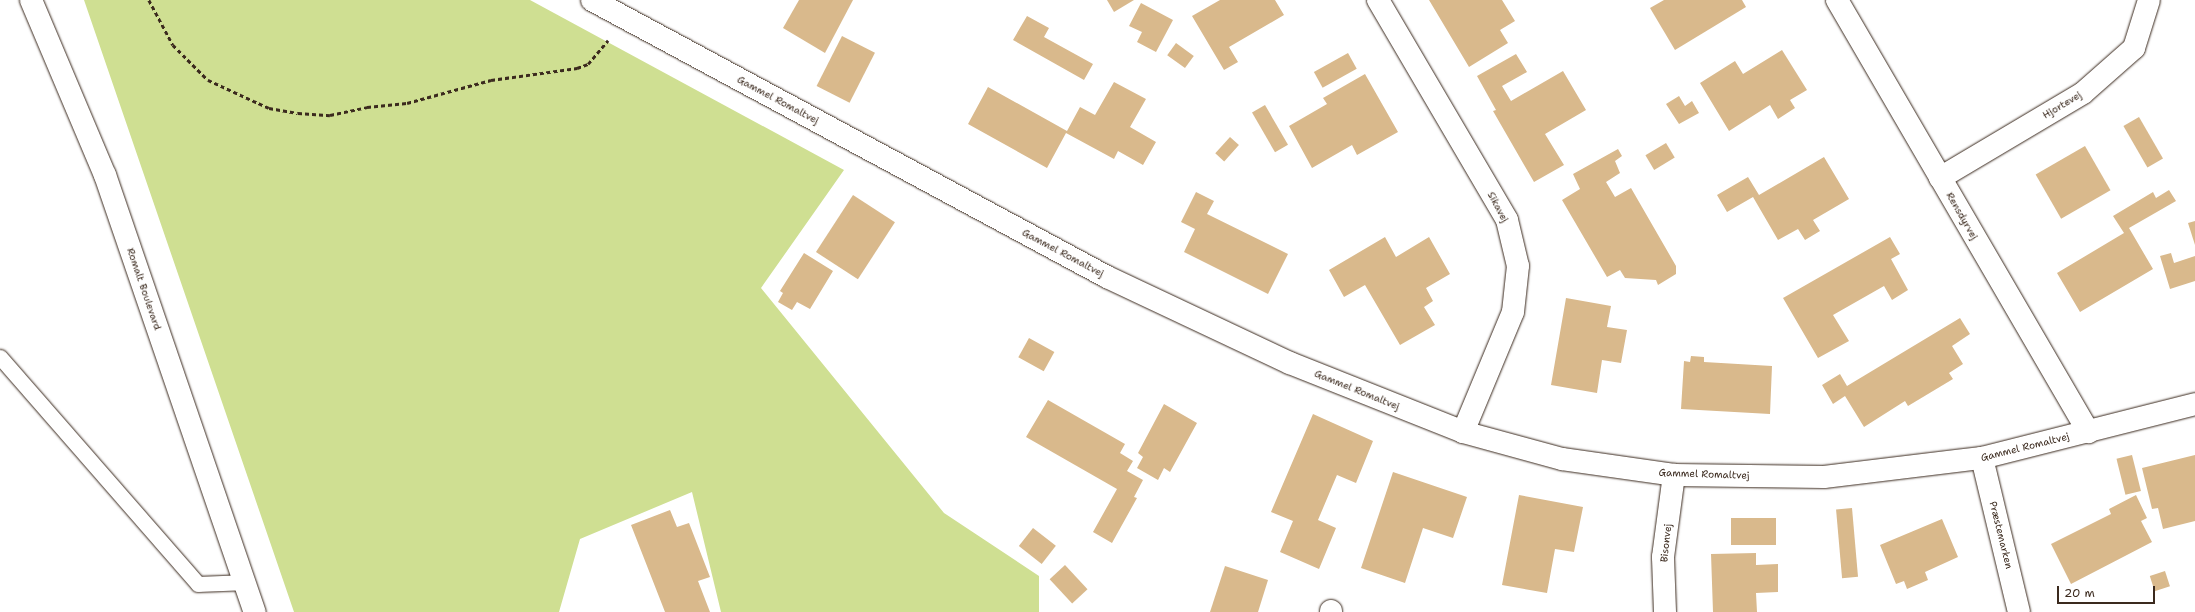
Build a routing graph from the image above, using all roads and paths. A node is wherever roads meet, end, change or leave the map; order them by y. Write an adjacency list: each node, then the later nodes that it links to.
1 (31, 0): 15 (street, Romalt Boulevard)
2 (149, 0): 7 (path)
3 (592, 0): 7 (street, Gammel Romaltvej)
4 (1378, 0): 11 (street, Sikavej)
5 (1837, 0): 8 (street, Rensdyrvej)
6 (2149, 0): 8 (street, Hjortevej)
7 (625, 18): 11 (street, Gammel Romaltvej)
8 (1940, 178): 12 (street, Rensdyrvej)
9 (0, 357): 15 (lane)
10 (2195, 404): 12 (street, Gammel Romaltvej)
11 (1463, 432): 14 (street, Gammel Romaltvej)
12 (2088, 432): 13 (street, Gammel Romaltvej)
13 (1982, 458): 14 (street, Gammel Romaltvej); 18 (street, Præstemarken)
14 (1674, 475): 17 (street, Bisonvej)
15 (246, 582): 16 (street, Romalt Boulevard)
16 (255, 612)
17 (1665, 612)
18 (2019, 612)

